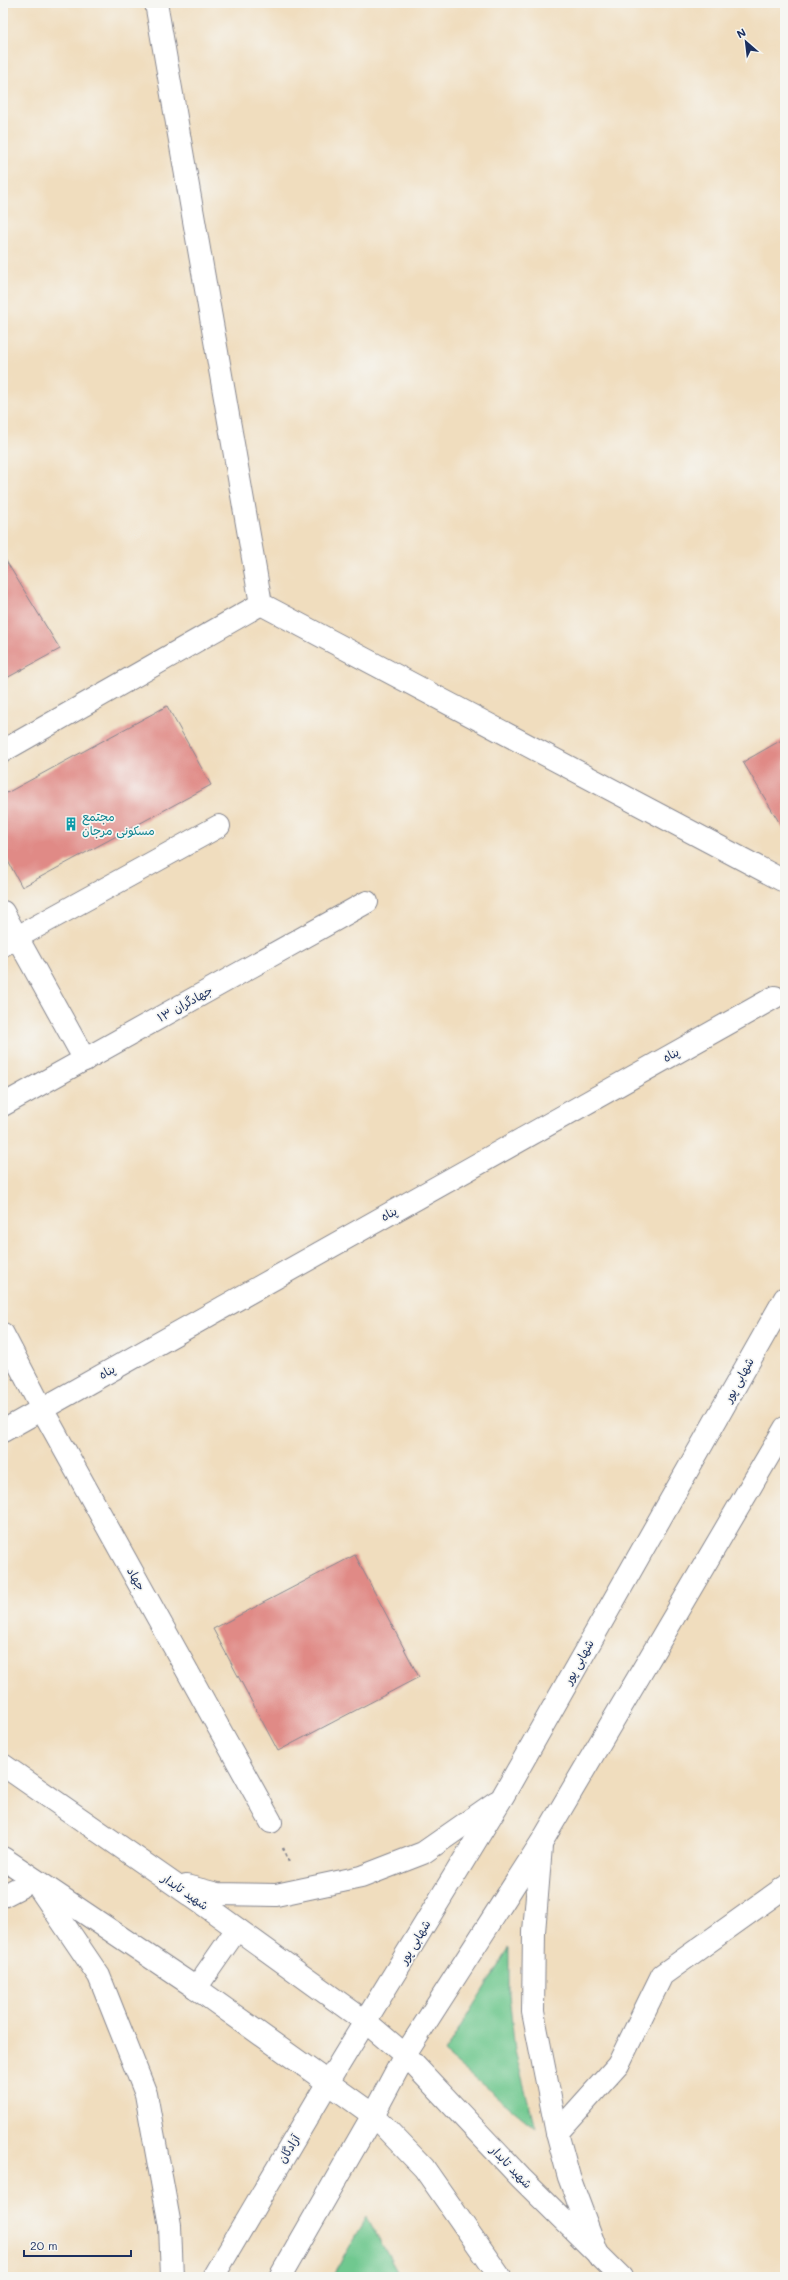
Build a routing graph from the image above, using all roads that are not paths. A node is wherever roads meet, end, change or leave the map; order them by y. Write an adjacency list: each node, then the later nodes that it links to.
1 (156, 3): 2 (street)
2 (262, 604): 3 (street); 5 (street)
3 (3, 751)
4 (219, 826): 8 (street)
5 (784, 881)
6 (367, 902): 10 (street, جهادگران ۱۳)
7 (3, 912): 8 (street)
8 (10, 941): 10 (street)
9 (775, 997): 14 (street, پناه)
10 (85, 1060): 11 (street, جهادگران ۱۳)
11 (3, 1105)
12 (785, 1298): 18 (street, شهابی پور)
13 (3, 1334): 14 (street, جهاد)
14 (42, 1409): 15 (street, پناه); 19 (street, جهاد)
15 (3, 1431)
16 (783, 1436): 20 (street)
17 (3, 1765): 23 (street, شهید تابدار)
18 (504, 1796): 23 (street); 28 (street, شهابی پور)
19 (271, 1822)
20 (541, 1843): 29 (street); 32 (street)
21 (3, 1858): 22 (street)
22 (34, 1880): 25 (street); 27 (street); 34 (street)
23 (169, 1881): 26 (street, شهید تابدار)
24 (785, 1887): 32 (street)
25 (3, 1896)
26 (237, 1929): 27 (street); 28 (street, شهید تابدار)
27 (196, 1988): 30 (street)
28 (366, 2022): 29 (street, شهید تابدار); 30 (street, آزادگان)
29 (404, 2055): 31 (street); 33 (street, شهید تابدار)
30 (327, 2084): 31 (street); 35 (street, آزادگان)
31 (373, 2115): 36 (street); 37 (street)
32 (557, 2133): 33 (street)
33 (598, 2255): 38 (street, شهید تابدار)
34 (172, 2277)
35 (213, 2277)
36 (280, 2277)
37 (500, 2277)
38 (621, 2277)

